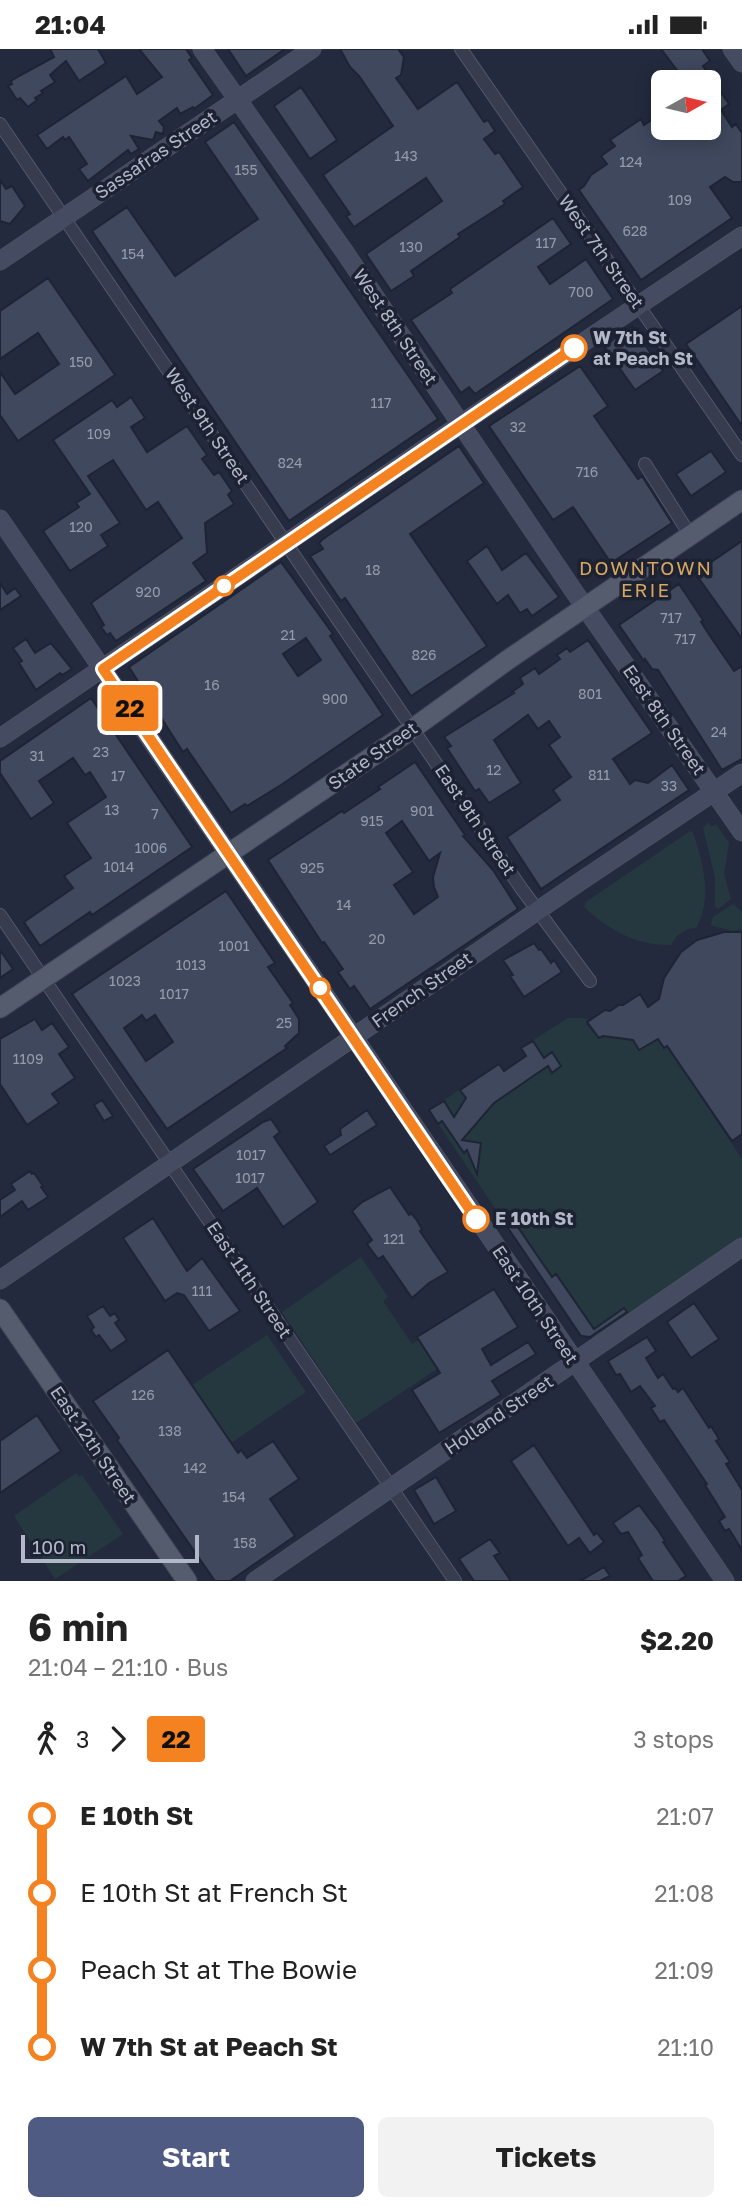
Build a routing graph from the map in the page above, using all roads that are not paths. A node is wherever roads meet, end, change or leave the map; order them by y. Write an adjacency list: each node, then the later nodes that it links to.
1 (202, 49): 6 (street, West 8th Street)
2 (312, 49): 6 (street, Sassafras Street)
3 (461, 49): 11 (street, West 7th Street)
4 (732, 49): 5 (street)
5 (742, 63)
6 (238, 100): 8 (street, Sassafras Street); 12 (street, West 8th Street)
7 (0, 124): 8 (street, West 9th Street)
8 (64, 218): 10 (street, Sassafras Street); 18 (street, West 9th Street)
9 (742, 236): 11 (street)
10 (0, 261)
11 (638, 305): 12 (street); 13 (street, West 7th Street)
12 (461, 424): 18 (street); 19 (street, West 8th Street)
13 (742, 455)
14 (645, 464): 17 (street)
15 (742, 500): 17 (main road, State Street)
16 (0, 519): 20 (street, East 10th Street)
17 (690, 535): 19 (main road, State Street)
18 (287, 543): 20 (street); 21 (street, West 9th Street)
19 (586, 608): 21 (main road, State Street); 24 (street, East 8th Street)
20 (103, 669): 22 (street); 26 (street, East 10th Street)
21 (414, 728): 26 (main road, State Street); 27 (street, East 9th Street)
22 (0, 738)
23 (742, 773): 24 (street, French Street)
24 (714, 792): 25 (street, East 8th Street); 27 (street, French Street)
25 (742, 832)
26 (229, 854): 29 (main road, State Street); 32 (street, East 10th Street)
27 (539, 910): 30 (street, East 9th Street); 32 (street, French Street)
28 (0, 915): 29 (street, East 11th Street)
29 (44, 978): 31 (main road, State Street); 33 (street, East 11th Street)
30 (590, 981)
31 (0, 1008)
32 (354, 1037): 33 (street, French Street); 37 (street, East 10th Street)
33 (170, 1165): 35 (street, French Street); 38 (street, East 11th Street)
34 (742, 1247): 37 (street, Holland Street)
35 (0, 1280)
36 (0, 1308): 39 (main road, East 12th Street)
37 (574, 1363): 38 (street, Holland Street); 42 (street, East 10th Street)
38 (391, 1488): 40 (street, Holland Street); 41 (street, East 11th Street)
39 (187, 1581)
40 (255, 1581)
41 (455, 1581)
42 (725, 1581)

